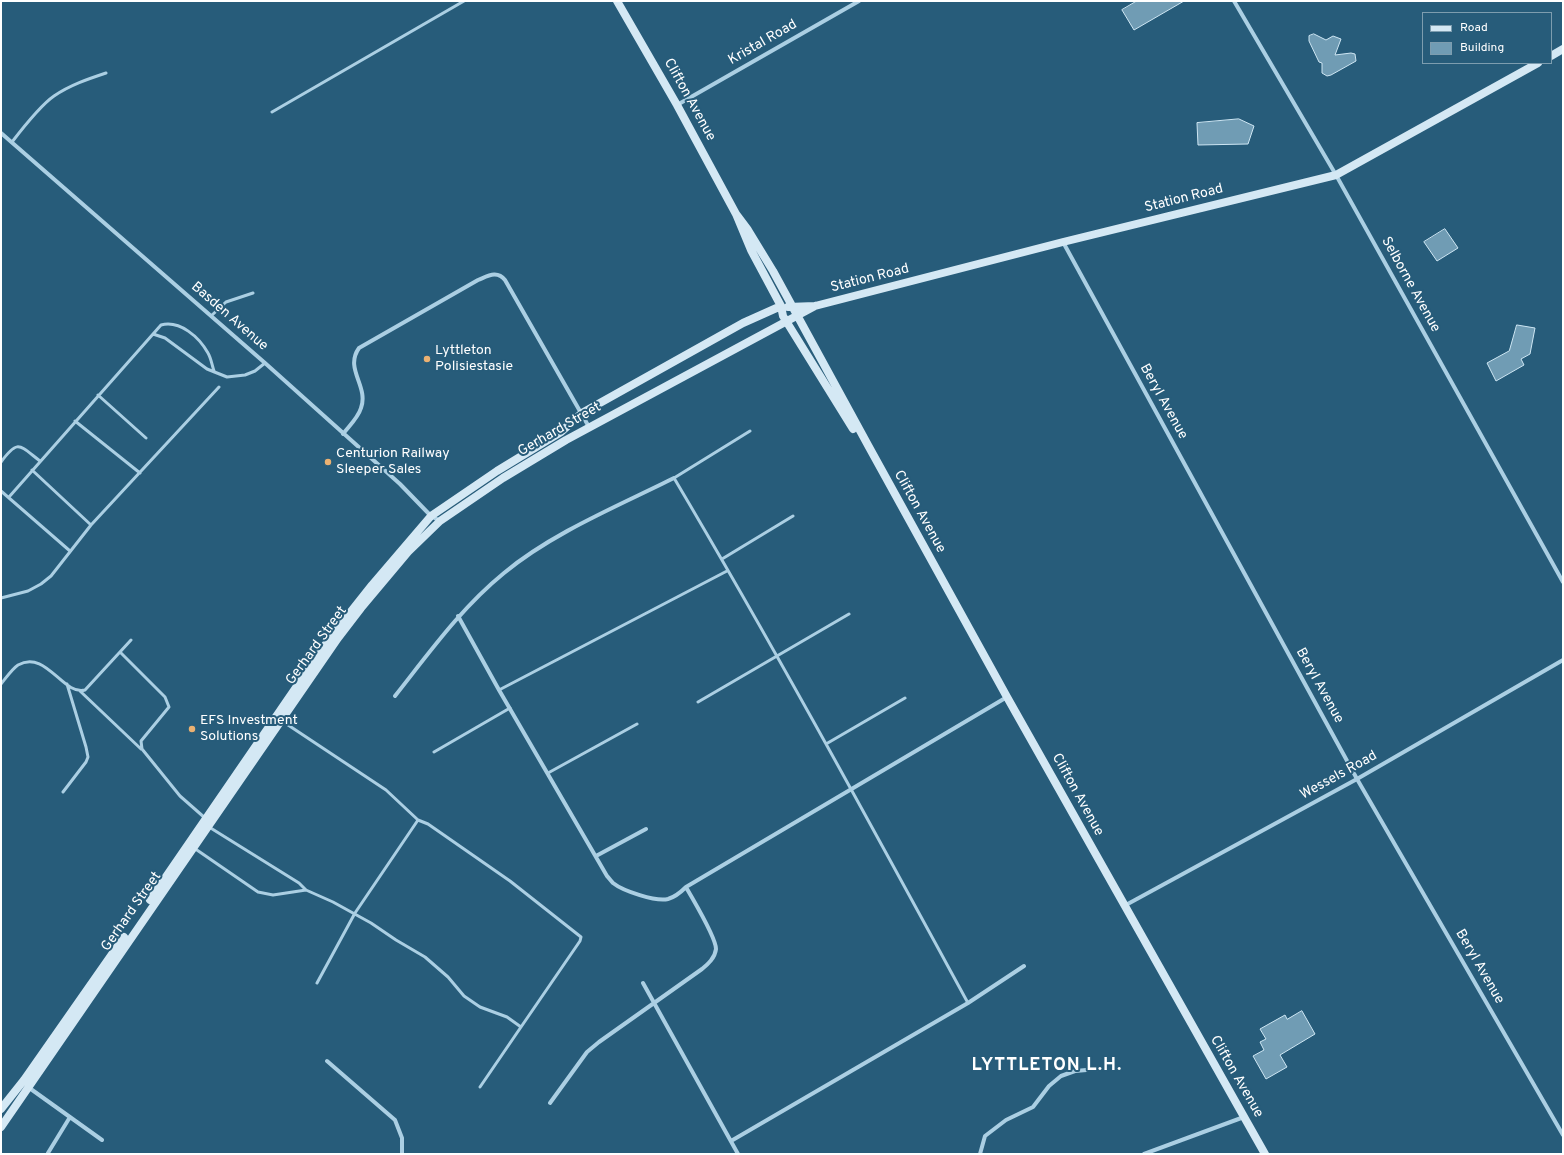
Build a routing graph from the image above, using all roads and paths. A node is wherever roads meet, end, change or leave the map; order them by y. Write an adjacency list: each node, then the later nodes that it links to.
1 (464, 1): 10 (lane)
2 (617, 1): 9 (street, Clifton Avenue)
3 (859, 1): 9 (street, Kristal Road)
4 (1234, 1): 13 (street, Selborne Avenue)
5 (1563, 49): 6 (street)
6 (1552, 55)
7 (1536, 64): 13 (street, Station Road)
8 (106, 73): 12 (lane)
9 (677, 105): 14 (street, Clifton Avenue)
10 (272, 112)
11 (1, 133): 12 (street, Basden Avenue)
12 (12, 142): 20 (street, Basden Avenue)
13 (1336, 175): 15 (street, Station Road); 49 (street, Selborne Avenue)
14 (736, 214): 17 (street, Clifton Avenue); 19 (street, Clifton Avenue)
15 (1063, 242): 18 (street, Station Road); 72 (street, Beryl Avenue)
16 (253, 293): 20 (lane)
17 (780, 306): 19 (street, Station Road); 22 (street, Clifton Avenue); 28 (street, Gerhard Street)
18 (814, 306): 19 (street, Station Road); 21 (street, Station Road)
19 (792, 307): 21 (street, Clifton Avenue)
20 (211, 316): 24 (street, Basden Avenue)
21 (798, 317): 22 (street, Station Road); 34 (street, Clifton Avenue)
22 (786, 321): 30 (street, Gerhard Street); 34 (street, Clifton Avenue)
23 (153, 334): 25 (lane); 25 (lane); 27 (lane)
24 (266, 363): 25 (lane); 32 (street, Basden Avenue)
25 (214, 371)
26 (220, 387): 38 (lane)
27 (98, 395): 29 (lane); 33 (lane)
28 (582, 413): 30 (street); 32 (street); 42 (street, Gerhard Street)
29 (75, 421): 35 (lane); 38 (lane)
30 (589, 427): 44 (street, Gerhard Street)
31 (750, 431): 39 (lane)
32 (343, 434): 42 (street, Basden Avenue)
33 (146, 438)
34 (869, 447): 62 (street, Clifton Avenue)
35 (40, 461): 36 (lane); 37 (lane)
36 (1, 462)
37 (32, 470): 41 (lane); 45 (lane)
38 (140, 473): 45 (lane)
39 (674, 478): 47 (lane); 52 (street)
40 (1, 491): 41 (lane)
41 (9, 497): 46 (lane)
42 (431, 516): 44 (street, Basden Avenue); 76 (street, Gerhard Street)
43 (793, 516): 47 (lane)
44 (440, 521): 66 (street, Gerhard Street)
45 (91, 525): 46 (lane)
46 (70, 551): 50 (lane)
47 (722, 558): 48 (lane)
48 (727, 571): 55 (lane); 59 (lane)
49 (1563, 582)
50 (1, 598)
51 (849, 614): 55 (lane)
52 (458, 616): 59 (street); 61 (street)
53 (131, 640): 54 (lane)
54 (120, 652): 60 (lane); 69 (lane)
55 (776, 656): 64 (lane); 68 (lane)
56 (1563, 660): 72 (street, Wessels Road)
57 (2, 681): 58 (lane)
58 (67, 684): 60 (lane); 74 (lane)
59 (498, 690): 65 (street)
60 (80, 691): 69 (lane)
61 (395, 696)
62 (1007, 697): 73 (street); 82 (street, Clifton Avenue)
63 (905, 698): 68 (lane)
64 (698, 702)
65 (510, 708): 70 (lane); 71 (street)
66 (281, 720): 75 (lane); 76 (street, Gerhard Street)
67 (637, 724): 71 (lane)
68 (826, 744): 73 (lane)
69 (142, 749): 76 (lane)
70 (434, 752)
71 (548, 773): 79 (street)
72 (1357, 779): 82 (street, Wessels Road); 99 (street, Beryl Avenue)
73 (852, 789): 80 (street); 88 (lane)
74 (63, 792)
75 (418, 820): 83 (lane); 89 (lane)
76 (209, 823): 78 (street, Gerhard Street); 81 (lane); 95 (street, Gerhard Street)
77 (646, 829): 79 (street)
78 (194, 847): 81 (lane); 92 (street, Gerhard Street)
79 (596, 856): 80 (street)
80 (686, 887): 87 (street)
81 (306, 890): 83 (lane)
82 (1124, 906): 97 (street, Clifton Avenue)
83 (354, 913): 85 (lane); 89 (lane)
84 (1024, 966): 88 (street)
85 (317, 983)
86 (643, 983): 87 (street)
87 (655, 1003): 94 (street); 101 (street)
88 (968, 1003): 101 (street)
89 (521, 1027): 93 (lane)
90 (327, 1061): 103 (street)
91 (1098, 1069): 105 (street)
92 (28, 1087): 96 (street); 98 (street, Gerhard Street)
93 (480, 1087)
94 (550, 1103)
95 (1, 1109)
96 (70, 1117): 100 (street); 102 (street)
97 (1244, 1117): 106 (street); 107 (street, Clifton Avenue)
98 (1, 1127)
99 (1563, 1135)
100 (102, 1140)
101 (731, 1141): 104 (street)
102 (48, 1152)
103 (402, 1154)
104 (738, 1154)
105 (980, 1154)
106 (1144, 1154)
107 (1265, 1154)

